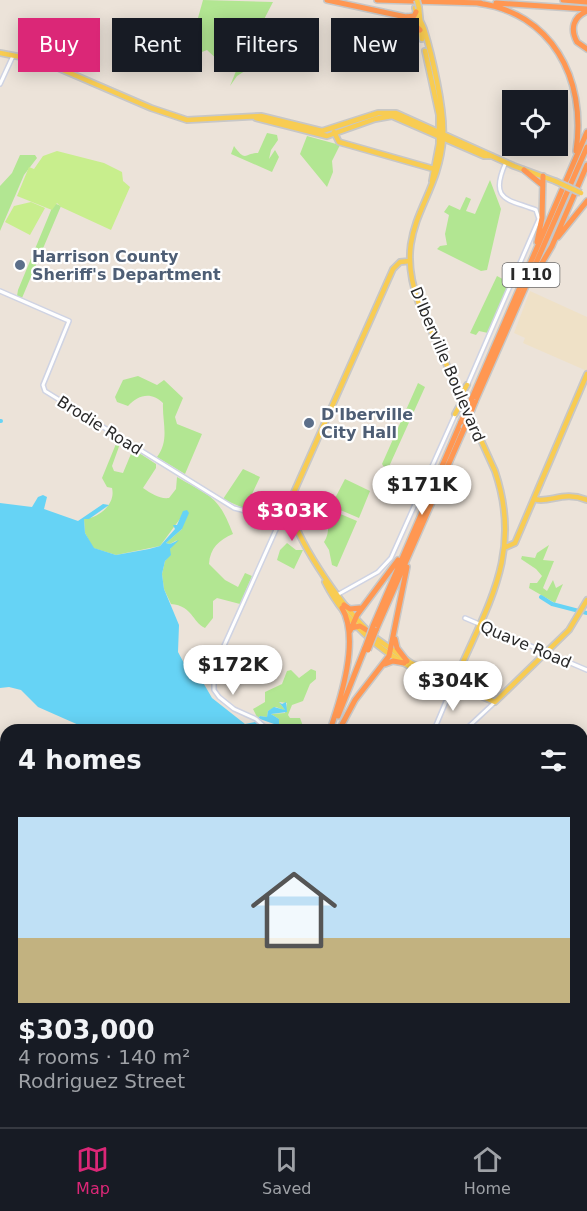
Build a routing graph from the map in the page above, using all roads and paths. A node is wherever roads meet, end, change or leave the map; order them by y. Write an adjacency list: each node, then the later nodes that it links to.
1 (327, 0): 9 (highway)
2 (377, 0): 6 (highway)
3 (415, 0): 7 (main road, D'Iberville Boulevard, bridge)
4 (563, 0): 5 (highway)
5 (587, 2)
6 (477, 3): 8 (highway); 34 (highway)
7 (417, 9): 9 (highway); 10 (main road, D'Iberville Boulevard)
8 (587, 10): 12 (highway)
9 (406, 16): 11 (highway)
10 (420, 22): 11 (main road, D'Iberville Boulevard); 16 (main road, D'Iberville Boulevard)
11 (420, 30): 16 (main road, D'Iberville Boulevard)
12 (587, 49)
13 (0, 53): 14 (main road)
14 (13, 55): 15 (street); 17 (main road)
15 (0, 84)
16 (441, 117): 18 (main road); 21 (main road, D'Iberville Boulevard); 23 (main road)
17 (271, 120): 19 (main road); 22 (main road)
18 (427, 125): 19 (main road); 21 (main road)
19 (335, 131): 21 (main road); 22 (main road); 24 (main road); 26 (main road)
20 (587, 132): 34 (highway, I 110)
21 (441, 134): 23 (main road); 25 (main road); 27 (main road, D'Iberville Boulevard); 32 (main road, D'Iberville Boulevard)
22 (321, 136): 24 (main road)
23 (459, 140): 29 (main road)
24 (337, 141): 26 (main road)
25 (451, 141): 27 (main road); 29 (main road)
26 (348, 145): 32 (main road)
27 (442, 146): 36 (main road, D'Iberville Boulevard)
28 (587, 147): 46 (highway, I 110)
29 (492, 156): 30 (main road)
30 (506, 162): 33 (main road); 48 (street)
31 (587, 165): 40 (highway)
32 (434, 169): 36 (main road, D'Iberville Boulevard)
33 (524, 170): 35 (main road); 37 (highway)
34 (570, 173): 42 (highway, I 110)
35 (543, 176): 37 (highway); 38 (main road, bridge)
36 (432, 181): 41 (main road, D'Iberville Boulevard)
37 (542, 186): 42 (highway)
38 (584, 194)
39 (586, 203): 40 (highway)
40 (552, 246): 46 (highway)
41 (410, 248): 43 (main road, D'Iberville Boulevard); 44 (main road)
42 (533, 259): 51 (highway, I 110)
43 (410, 261): 44 (main road); 49 (main road, D'Iberville Boulevard)
44 (399, 262): 56 (main road)
45 (0, 291): 58 (street, Brodie Road)
46 (522, 298): 51 (highway, I 110)
47 (587, 374): 54 (main road)
48 (467, 385): 49 (main road); 50 (street)
49 (459, 391): 50 (main road, D'Iberville Boulevard)
50 (462, 398): 52 (main road, D'Iberville Boulevard); 53 (street)
51 (473, 400): 60 (highway, I 110, bridge); 62 (highway, I 110, bridge)
52 (465, 406): 53 (main road); 61 (main road, D'Iberville Boulevard)
53 (455, 414): 64 (street)
54 (534, 499): 55 (main road); 61 (main road)
55 (587, 500)
56 (290, 504): 57 (main road); 58 (main road)
57 (290, 512): 58 (street, Brodie Road); 59 (main road)
58 (283, 513): 59 (main road); 86 (street)
59 (293, 521): 63 (main road)
60 (410, 541): 67 (highway); 71 (highway, I 110)
61 (508, 547): 70 (main road)
62 (413, 548): 71 (highway, I 110); 74 (highway)
63 (317, 563): 64 (main road); 66 (main road)
64 (337, 595): 66 (main road)
65 (587, 600): 76 (main road)
66 (343, 606): 67 (highway); 69 (main road); 72 (highway)
67 (364, 606): 69 (highway)
68 (465, 618): 70 (street, Quave Road)
69 (355, 622): 72 (highway); 73 (highway); 75 (main road)
70 (480, 624): 76 (street, Quave Road); 80 (main road)
71 (375, 628): 85 (highway, I 110, bridge)
72 (350, 631): 85 (highway)
73 (368, 631): 75 (main road)
74 (394, 639): 75 (highway); 77 (highway)
75 (388, 650): 77 (main road); 78 (highway)
76 (546, 653): 79 (street, Quave Road); 84 (main road)
77 (406, 662): 78 (highway); 81 (main road)
78 (382, 666): 85 (highway)
79 (587, 670)
80 (457, 675): 81 (main road); 82 (main road)
81 (442, 679): 82 (main road); 83 (main road)
82 (453, 685): 83 (street); 84 (main road)
83 (449, 695): 88 (street)
84 (495, 702): 89 (street)
85 (338, 721): 87 (highway)
86 (262, 724)
87 (337, 724)
88 (437, 724)
89 (471, 724)

